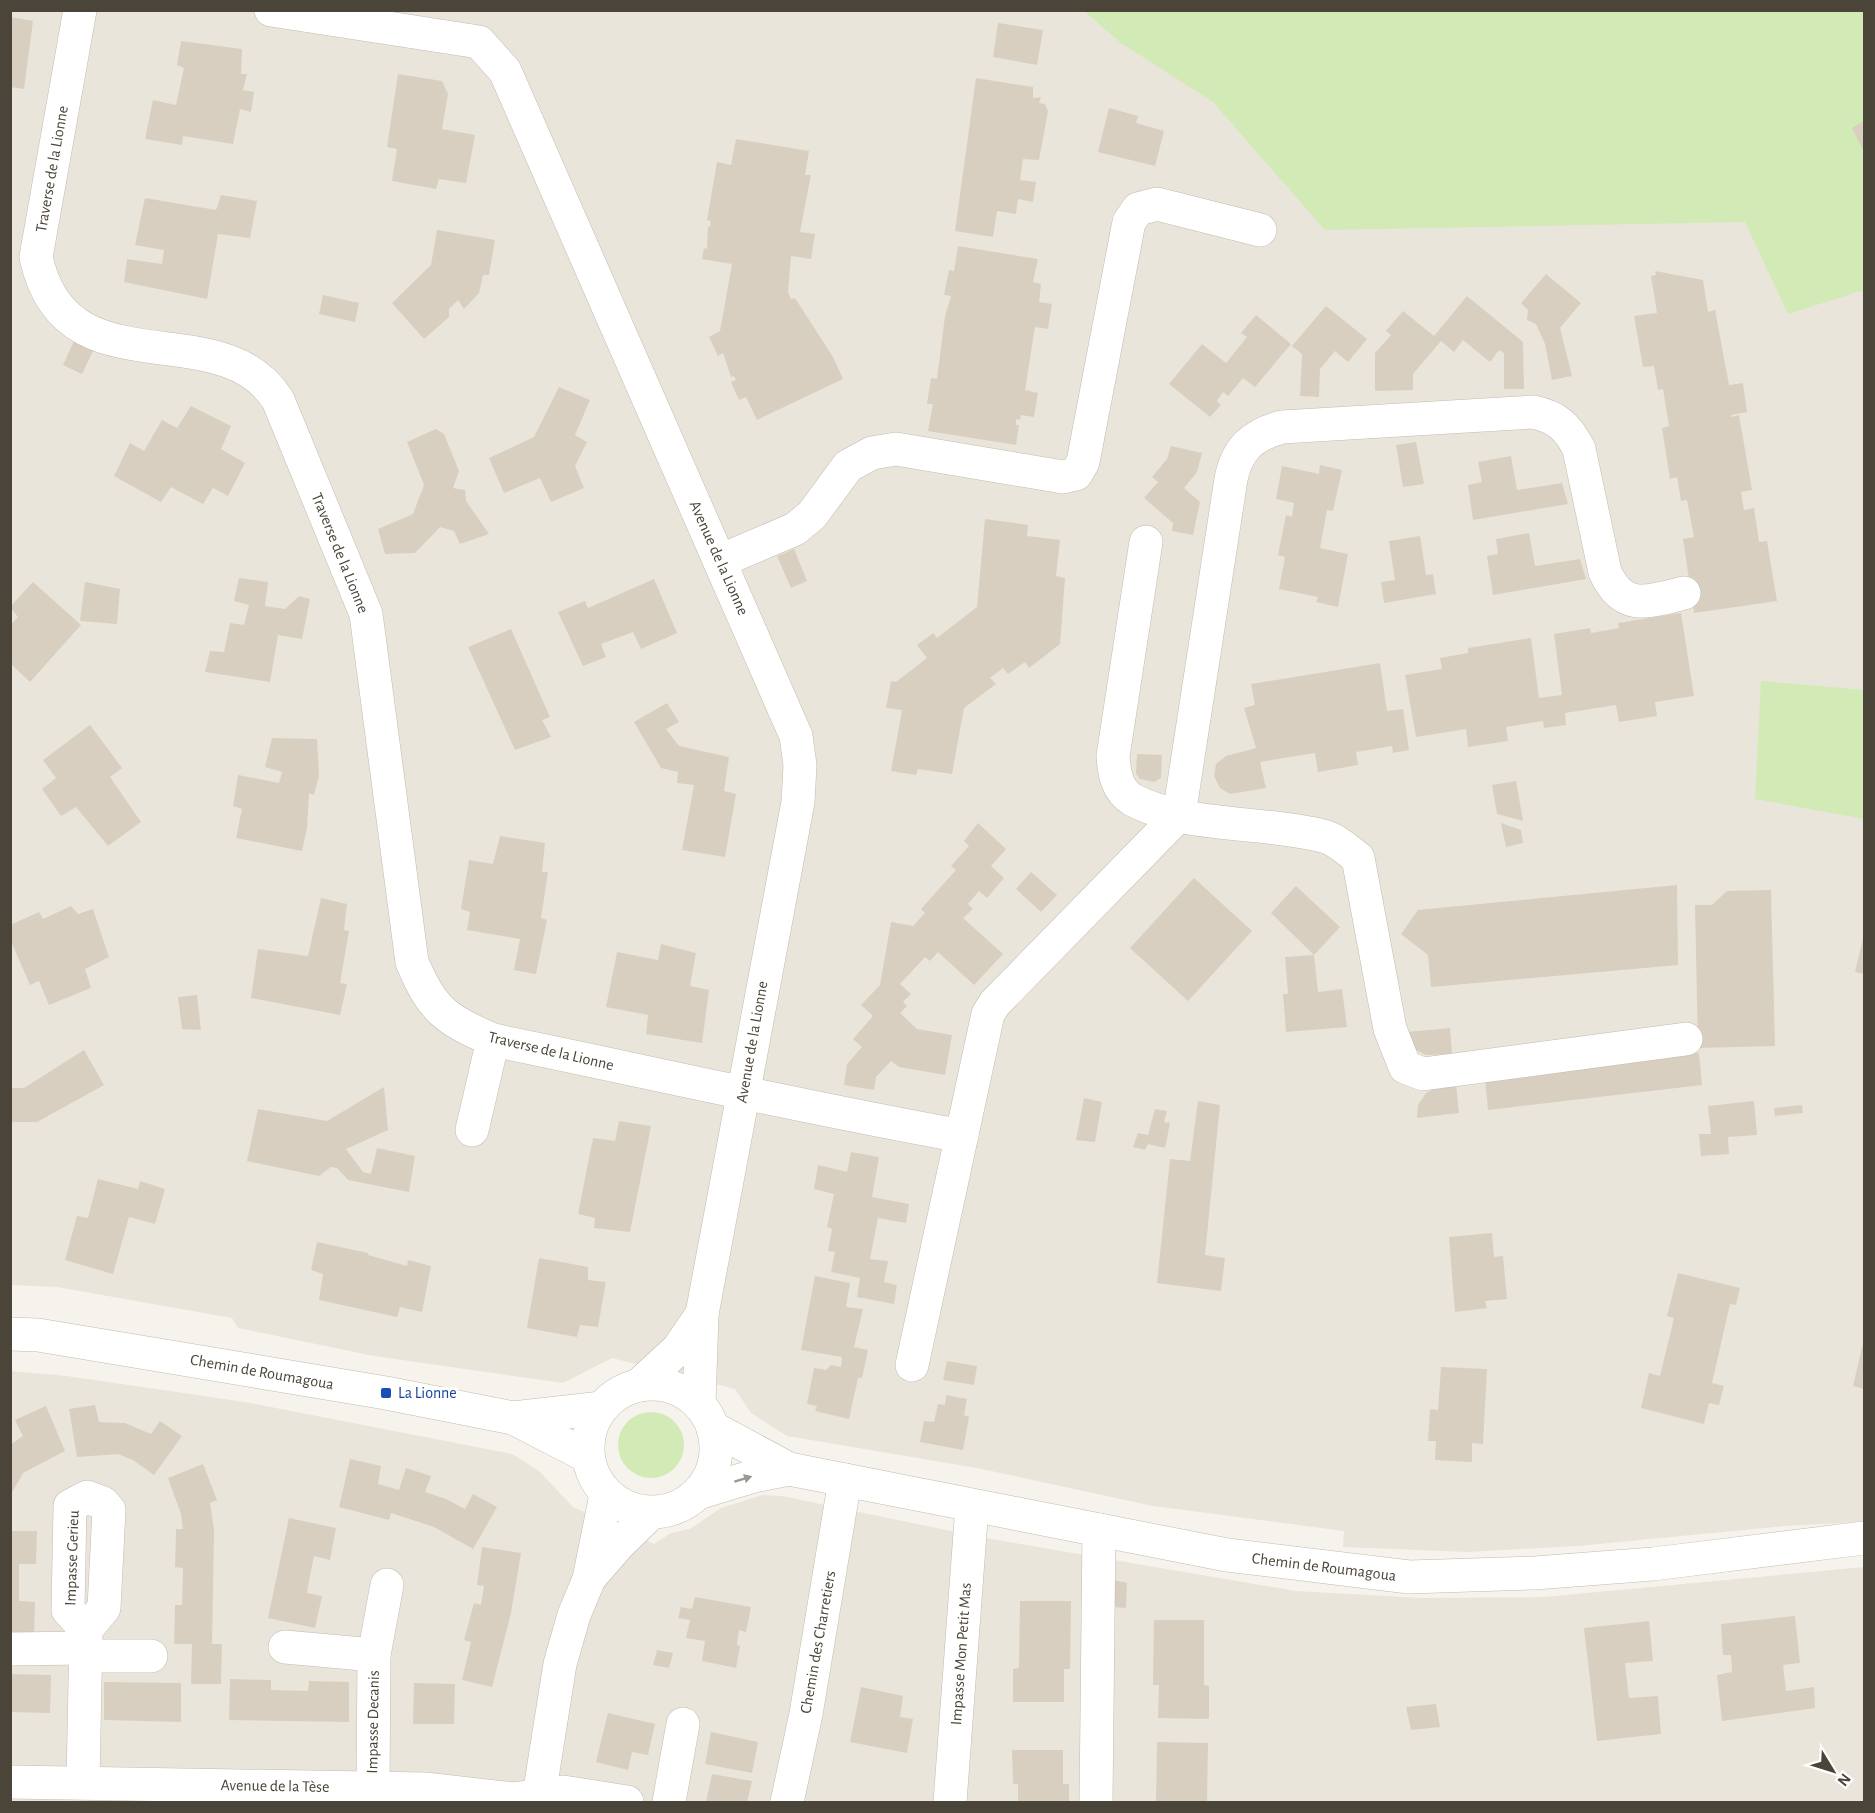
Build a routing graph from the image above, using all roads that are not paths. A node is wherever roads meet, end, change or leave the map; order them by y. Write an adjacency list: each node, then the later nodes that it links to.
1 (80, 10): 10 (street, Traverse de la Lionne)
2 (271, 10): 3 (street, Avenue de la Lionne)
3 (318, 14): 6 (street, Avenue de la Lionne)
4 (1260, 230): 6 (street)
5 (1146, 542): 8 (street)
6 (720, 561): 11 (street, Avenue de la Lionne)
7 (1684, 593): 8 (street)
8 (1179, 815): 9 (street); 13 (street)
9 (1686, 1039)
10 (493, 1041): 11 (street, Traverse de la Lionne); 12 (street)
11 (744, 1092): 13 (street, Traverse de la Lionne); 14 (street, Avenue de la Lionne)
12 (472, 1130)
13 (962, 1136): 16 (street)
14 (702, 1314): 17 (street, Avenue de la Lionne); 19 (street, Avenue de la Lionne)
15 (10, 1334): 20 (street, Chemin de Roumagoua)
16 (912, 1365)
17 (639, 1385): 18 (street); 19 (street)
18 (602, 1408): 20 (street, Chemin de Roumagoua); 21 (street)
19 (706, 1416): 22 (street, Chemin de Roumagoua); 24 (street)
20 (513, 1418): 21 (street, Chemin de Roumagoua)
21 (587, 1456): 25 (street)
22 (789, 1469): 23 (street, Chemin de Roumagoua); 24 (street, Chemin de Roumagoua, one-way to 22)
23 (845, 1480): 26 (street, Chemin de Roumagoua); 45 (street, Chemin des Charretiers)
24 (698, 1493): 27 (street)
25 (606, 1495): 27 (street); 30 (street)
26 (972, 1506): 28 (street, Chemin de Roumagoua); 46 (street, Impasse Mon Petit Mas)
27 (651, 1513): 30 (street)
28 (1098, 1530): 29 (street, Chemin de Roumagoua); 47 (street)
29 (1864, 1538)
30 (589, 1579): 42 (street)
31 (387, 1585): 35 (street, Impasse Decanis)
32 (85, 1645): 34 (street); 36 (street); 39 (street)
33 (285, 1647): 35 (street, Impasse Decanis)
34 (10, 1648)
35 (374, 1655): 40 (street, Impasse Decanis)
36 (152, 1656)
37 (683, 1724): 44 (street)
38 (10, 1782): 39 (street, Avenue de la Tèse)
39 (83, 1782): 41 (street, Avenue de la Tèse)
40 (358, 1792): 41 (street, Avenue de la Tèse); 42 (street, Avenue de la Tèse)
41 (139, 1793)
42 (538, 1800): 43 (street, Avenue de la Tèse)
43 (627, 1803)
44 (669, 1803)
45 (788, 1803)
46 (950, 1803)
47 (1096, 1803)

